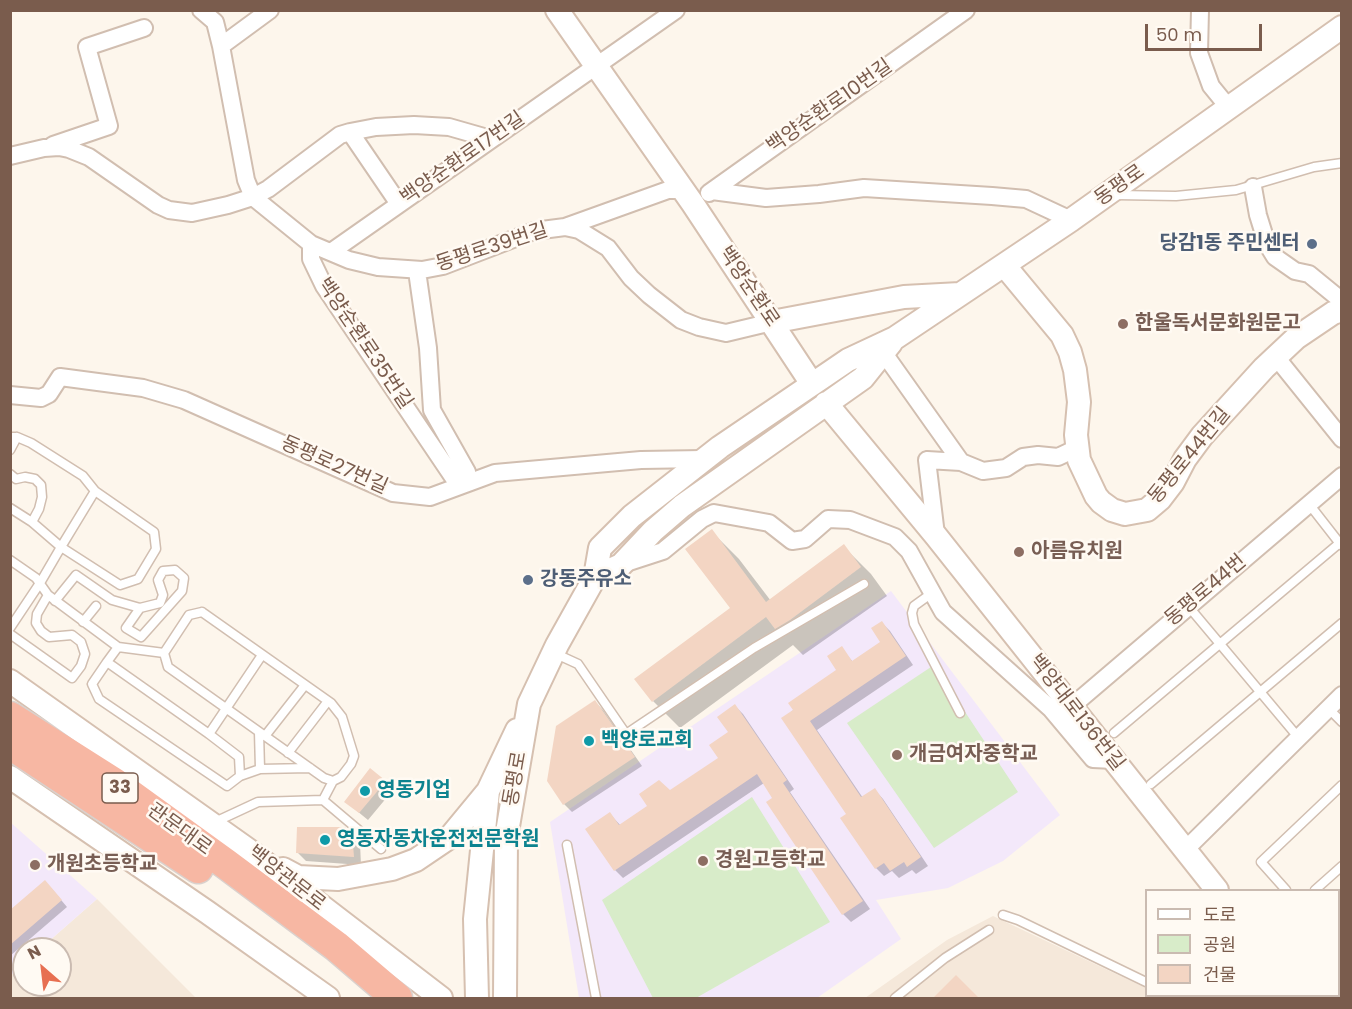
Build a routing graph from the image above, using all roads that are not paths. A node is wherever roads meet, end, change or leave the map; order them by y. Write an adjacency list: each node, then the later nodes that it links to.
1 (201, 10): 9 (street)
2 (270, 10): 9 (street)
3 (556, 10): 10 (main road, 백양순환로)
4 (676, 10): 10 (street, 백양순환로17번길)
5 (966, 10): 18 (street, 백양순환로10번길)
6 (1200, 10): 11 (street)
7 (1341, 27): 11 (main road, 동평로)
8 (144, 28): 14 (street)
9 (221, 45): 20 (street)
10 (595, 66): 13 (street, 백양순환로17번길); 21 (main road, 백양순환로)
11 (1228, 108): 19 (main road, 동평로)
12 (350, 132): 13 (street); 20 (street); 22 (street)
13 (491, 139): 22 (street, 백양순환로17번길)
14 (44, 148): 15 (street); 20 (street)
15 (10, 156)
16 (1341, 163): 17 (lane)
17 (1253, 187): 19 (lane); 30 (street)
18 (712, 191): 21 (street, 백양순환로10번길); 23 (street)
19 (1107, 195): 23 (main road, 동평로)
20 (254, 197): 25 (street)
21 (688, 197): 24 (street); 32 (main road, 백양순환로)
22 (399, 204): 26 (street, 백양순환로17번길)
23 (1071, 220): 27 (main road, 동평로)
24 (564, 227): 28 (street, 동평로39번길); 32 (street, 동평로39번길)
25 (311, 244): 26 (street, 동평로39번길); 46 (street, 백양순환로35번길)
26 (331, 252): 28 (street, 동평로39번길)
27 (1004, 265): 29 (main road, 동평로); 40 (main road, 동평로44번길)
28 (417, 271): 46 (street)
29 (960, 294): 32 (main road, 동평로39번길); 33 (main road, 동평로)
30 (1341, 301)
31 (1341, 310): 34 (main road, 동평로44번길)
32 (772, 322): 35 (main road, 백양순환로)
33 (889, 345): 35 (main road, 동평로); 37 (main road, 동평로); 43 (street)
34 (1276, 357): 39 (street); 40 (main road, 동평로44번길)
35 (812, 384): 42 (main road, 동평로)
36 (10, 395): 46 (street, 동평로27번길)
37 (826, 403): 51 (main road, 백양대로136번길); 55 (main road, 동평로)
38 (14, 437): 41 (lane); 47 (lane)
39 (1341, 440)
40 (1077, 448): 43 (street)
41 (10, 450)
42 (703, 459): 46 (street, 동평로27번길); 56 (main road, 동평로)
43 (961, 462): 51 (street)
44 (10, 474): 50 (lane)
45 (1341, 476): 48 (street, 동평로44번)
46 (459, 486)
47 (95, 491): 53 (lane); 53 (lane)
48 (1309, 504): 52 (lane); 62 (street, 동평로44번)
49 (10, 508): 50 (lane)
50 (32, 522): 53 (lane)
51 (936, 536): 80 (main road, 백양대로136번길)
52 (1341, 543): 68 (lane)
53 (61, 547): 57 (lane)
54 (10, 560): 57 (lane)
55 (621, 565): 56 (main road, 동평로); 59 (street)
56 (595, 577): 71 (main road, 동평로)
57 (40, 583): 60 (lane); 66 (lane)
58 (864, 584): 71 (lane)
59 (932, 593): 83 (lane); 92 (street)
60 (52, 598): 63 (lane); 64 (lane); 67 (lane)
61 (96, 606): 64 (lane)
62 (1189, 607): 68 (lane); 80 (street, 동평로44번)
63 (140, 608): 63 (lane)
64 (83, 622): 69 (lane)
65 (1341, 623): 76 (lane)
66 (10, 628)
67 (10, 634)
68 (1220, 644): 76 (lane); 86 (lane)
69 (118, 647): 70 (lane); 73 (lane)
70 (164, 652): 72 (lane); 81 (lane)
71 (553, 652): 79 (main road, 동평로)
72 (262, 655): 75 (lane); 81 (lane)
73 (107, 662): 87 (lane); 95 (lane)
74 (10, 681): 102 (main road, 백양관문로)
75 (305, 685): 78 (lane); 88 (lane)
76 (1260, 692): 89 (lane); 98 (lane)
77 (1341, 695): 82 (street)
78 (328, 701): 91 (lane); 97 (lane)
79 (529, 704): 100 (main road); 119 (main road, 동평로)
80 (1071, 707): 92 (main road, 백양대로136번길)
81 (226, 708): 87 (lane); 88 (lane)
82 (1328, 708): 85 (lane); 89 (street)
83 (960, 713)
84 (10, 717): 106 (highway, 관문대로 / 33)
85 (1341, 722)
86 (1114, 733)
87 (209, 734): 95 (lane)
88 (262, 734): 91 (lane); 93 (lane)
89 (1298, 737): 105 (street)
90 (10, 744): 106 (highway, 관문대로 / 33)
91 (288, 753): 94 (lane)
92 (1113, 760): 105 (main road, 백양대로136번길)
93 (260, 768): 94 (lane); 95 (lane)
94 (310, 768): 97 (lane)
95 (240, 776)
96 (10, 777): 114 (main road)
97 (333, 781): 101 (lane)
98 (1151, 784)
99 (1341, 785): 109 (lane)
100 (488, 791): 106 (main road); 118 (main road, 동평로)
101 (324, 800): 102 (lane); 104 (lane)
102 (212, 824): 106 (main road, 백양관문로)
103 (567, 845): 120 (lane)
104 (381, 849)
105 (1185, 850): 108 (main road, 백양대로136번길)
106 (229, 864): 115 (highway, 33); 116 (highway, 33); 117 (main road, 백양관문로)
107 (1341, 866): 110 (lane)
108 (1215, 889)
109 (1284, 889)
110 (1317, 889)
111 (1003, 915): 113 (lane)
112 (989, 930): 121 (lane)
113 (1145, 982)
114 (328, 999)
115 (369, 999)
116 (398, 999)
117 (441, 999)
118 (477, 999)
119 (505, 999)
120 (596, 999)
121 (896, 999)

